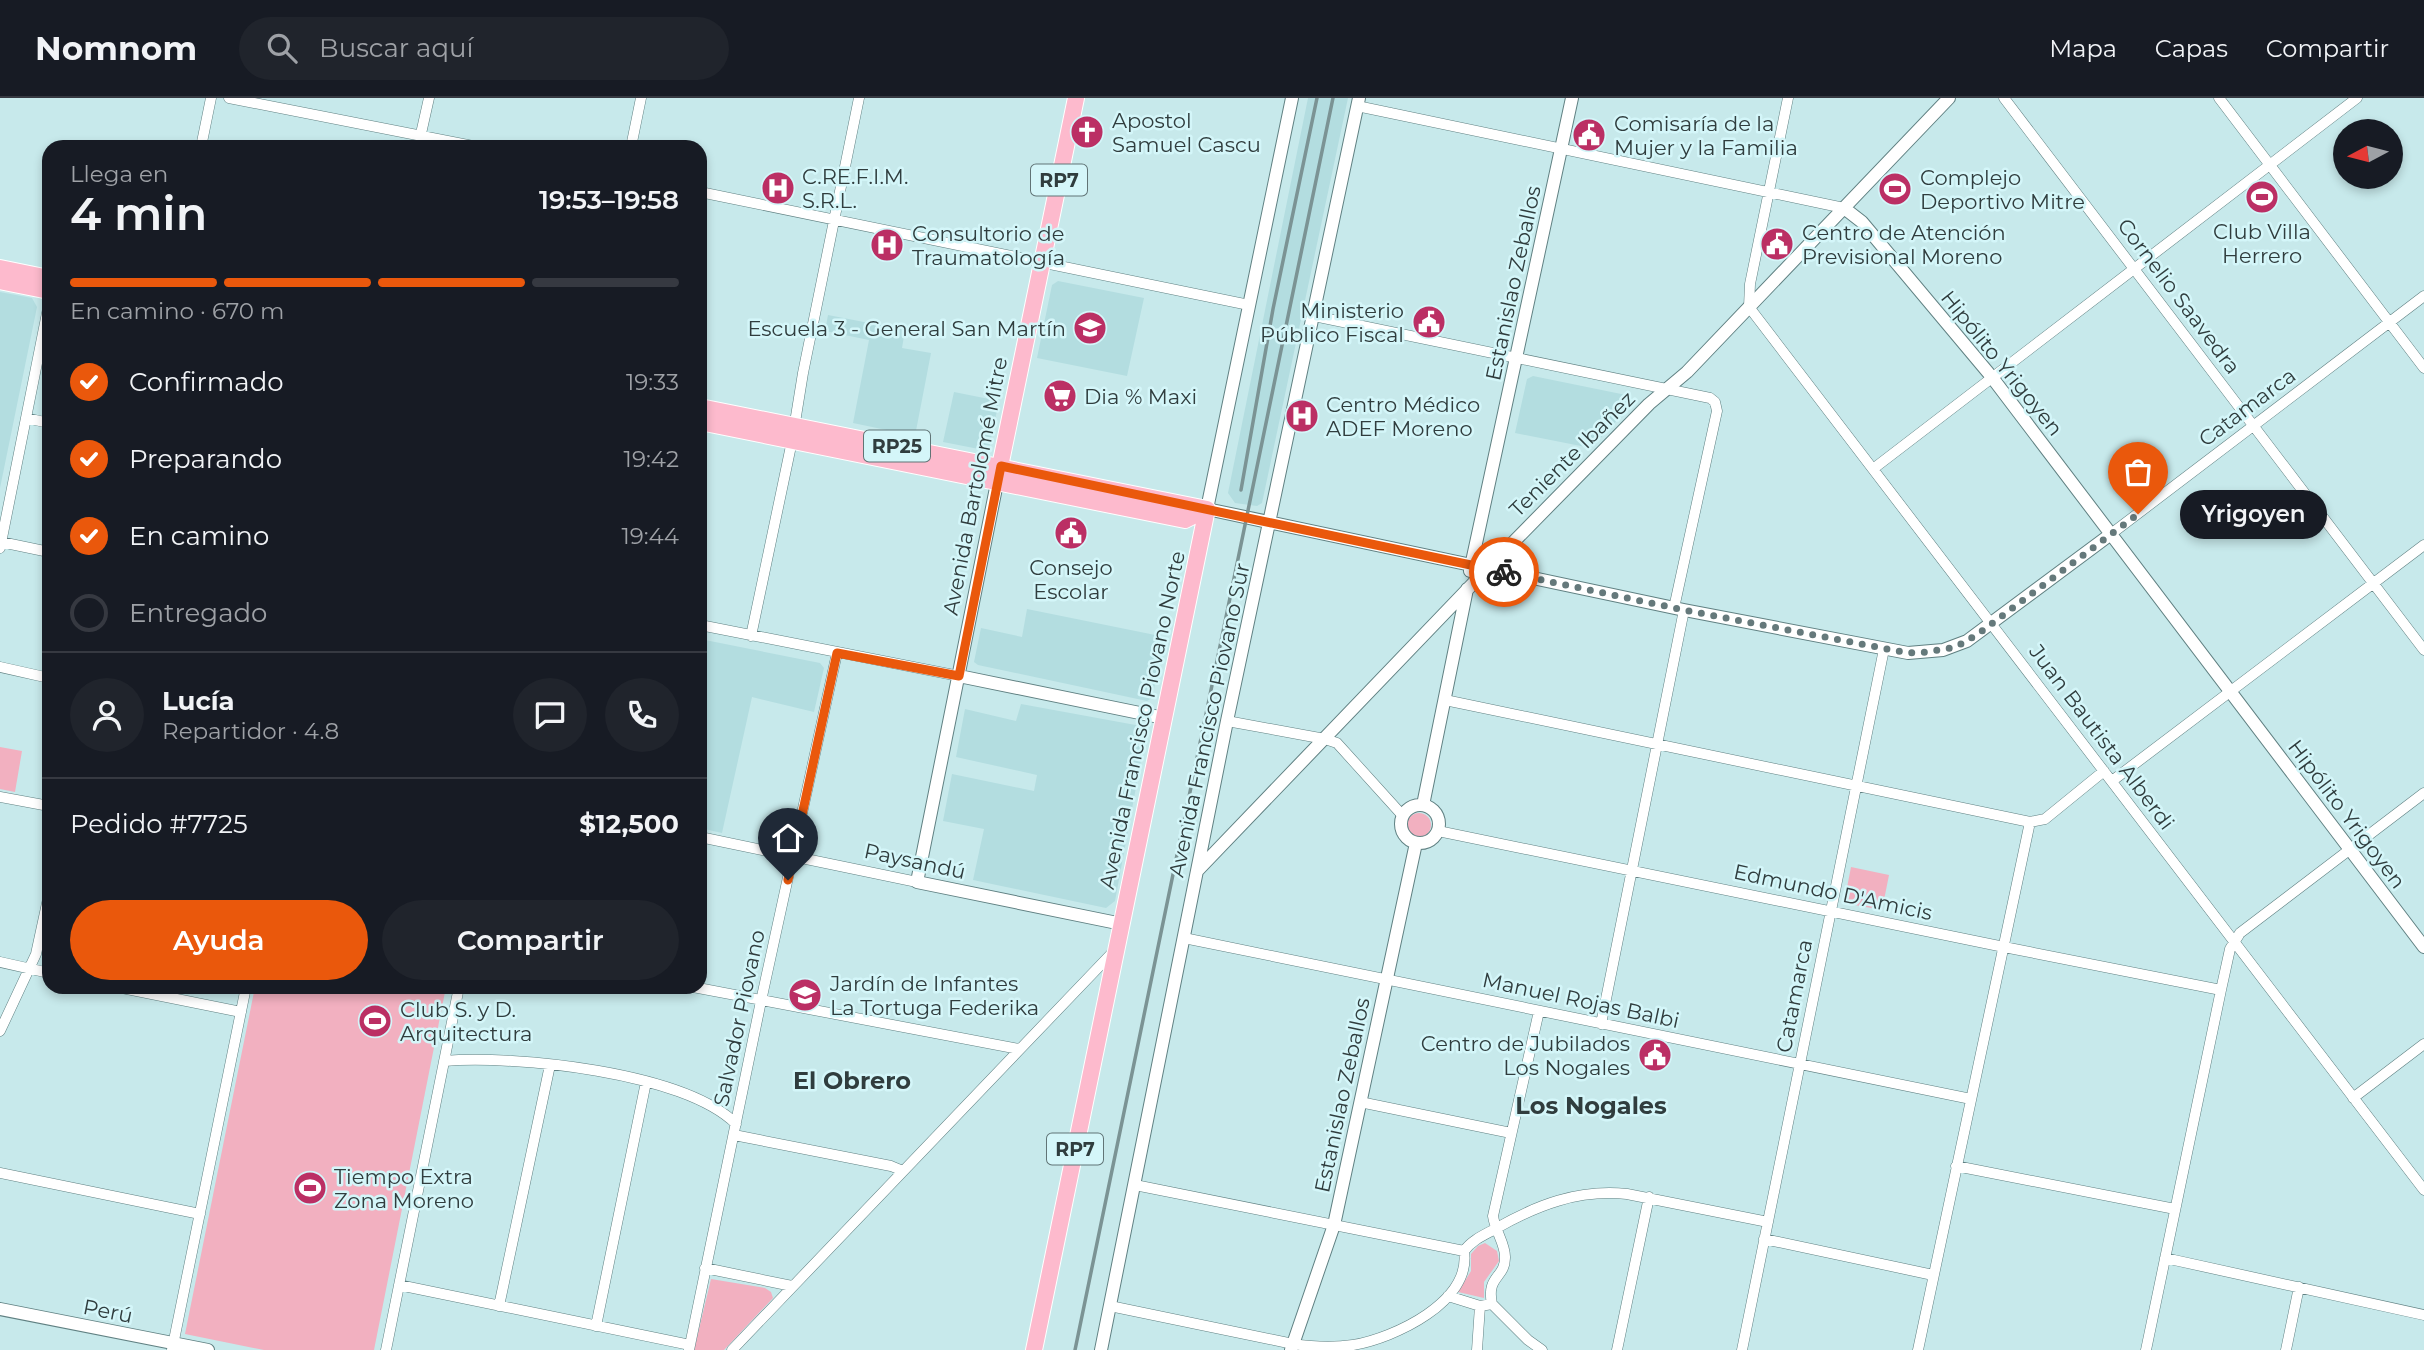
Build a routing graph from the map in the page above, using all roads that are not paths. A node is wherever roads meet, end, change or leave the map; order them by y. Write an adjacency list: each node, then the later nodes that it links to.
1 (211, 98): 16 (street)
2 (229, 98): 15 (street)
3 (429, 98): 15 (street)
4 (641, 98): 19 (street)
5 (859, 98): 25 (street)
6 (1076, 98): 26 (main road, Avenida Bartolomé Mitre / RP7)
7 (1292, 98): 33 (street, Avenida Francisco Piovano Norte)
8 (1572, 98): 20 (street, Estanislao Zeballos)
9 (1788, 98): 22 (street)
10 (1949, 98): 24 (street, Teniente Ibañez)
11 (2004, 98): 28 (street, Cornelio Saavedra)
12 (2218, 98): 21 (street)
13 (2357, 98): 21 (street)
14 (1358, 102): 20 (street); 35 (street, Avenida Francisco Piovano Sur)
15 (421, 135): 17 (street); 18 (street)
16 (202, 140)
17 (420, 140)
18 (445, 140)
19 (632, 140)
20 (1561, 149): 22 (street); 38 (street, Estanislao Zeballos)
21 (2269, 165): 28 (street); 36 (street)
22 (1769, 192): 24 (street); 34 (street)
23 (707, 193): 25 (street)
24 (1844, 208): 34 (street, Teniente Ibañez); 40 (street, Hipólito Yrigoyen)
25 (834, 219): 26 (street); 47 (street)
26 (1043, 262): 33 (street); 48 (main road, Avenida Bartolomé Mitre / RP7)
27 (0, 268): 29 (main road)
28 (2134, 269): 40 (street); 46 (street, Cornelio Saavedra)
29 (42, 277)
30 (0, 281): 31 (main road)
31 (42, 290)
32 (2424, 296): 36 (street, Catamarca)
33 (1249, 305): 51 (street, Avenida Francisco Piovano Norte)
34 (1749, 307): 41 (street, Teniente Ibañez); 49 (street, Juan Bautista Alberdi)
35 (1314, 316): 38 (street); 52 (street, Avenida Francisco Piovano Sur)
36 (2389, 323): 39 (street); 46 (street, Catamarca)
37 (42, 338): 43 (street)
38 (1517, 358): 41 (street); 57 (street, Estanislao Zeballos)
39 (2424, 368)
40 (1991, 376): 49 (street); 53 (street, Hipólito Yrigoyen)
41 (1667, 389): 58 (street, Teniente Ibañez); 61 (street)
42 (707, 409): 47 (main road, RP25)
43 (26, 418): 44 (street); 54 (street)
44 (42, 421)
45 (707, 423): 47 (main road, RP25)
46 (2254, 427): 53 (street, Catamarca); 59 (street, Cornelio Saavedra)
47 (793, 434): 48 (main road, RP25); 50 (main road, RP25); 64 (street)
48 (1001, 466): 50 (main road, Avenida Bartolomé Mitre / RP7); 51 (main road)
49 (1873, 468): 62 (street, Juan Bautista Alberdi)
50 (997, 483): 51 (main road); 70 (street, Avenida Bartolomé Mitre)
51 (1207, 509): 52 (street, Catamarca); 73 (main road, Avenida Francisco Piovano Norte / RP7)
52 (1269, 522): 57 (street, Catamarca); 74 (street, Avenida Francisco Piovano Sur)
53 (2110, 534): 62 (street, Catamarca); 71 (street, Hipólito Yrigoyen)
54 (1, 545): 56 (street)
55 (2424, 545): 59 (street)
56 (42, 551)
57 (1471, 565): 58 (street, Catamarca); 60 (street, Estanislao Zeballos)
58 (1486, 569): 60 (street, Teniente Ibañez); 61 (street, Catamarca)
59 (2373, 583): 66 (street, Cornelio Saavedra); 71 (street)
60 (1467, 589): 72 (street, Estanislao Zeballos); 75 (street, Teniente Ibañez)
61 (1679, 609): 65 (street, Catamarca); 76 (street)
62 (1992, 624): 65 (street, Catamarca); 77 (street, Juan Bautista Alberdi)
63 (707, 627): 64 (street)
64 (751, 636): 67 (street)
65 (1884, 649): 79 (street, Catamarca)
66 (2424, 650)
67 (837, 653): 70 (street); 90 (street, Salvador Piovano)
68 (0, 667): 69 (street)
69 (42, 676)
70 (959, 676): 73 (street); 93 (street, Avenida Bartolomé Mitre)
71 (2231, 692): 78 (street); 89 (street, Hipólito Yrigoyen)
72 (1444, 700): 76 (street); 83 (street, Estanislao Zeballos)
73 (1164, 718): 95 (main road, Avenida Francisco Piovano Norte / RP7)
74 (1227, 721): 75 (street); 92 (street, Avenida Francisco Piovano Sur)
75 (1325, 739): 84 (street); 92 (street, Teniente Ibañez)
76 (1657, 744): 79 (street); 91 (street)
77 (2104, 771): 78 (street, Juan Bautista Alberdi); 85 (street)
78 (2112, 781): 98 (street, Juan Bautista Alberdi)
79 (1857, 786): 85 (street); 94 (street, Catamarca)
80 (2424, 793): 89 (street)
81 (0, 797): 82 (street)
82 (42, 805)
83 (1423, 805): 84 (street); 86 (street)
84 (1403, 816): 88 (street)
85 (2030, 822): 99 (street)
86 (1438, 831): 88 (street); 91 (street, Edmundo D'Amicis)
87 (707, 838): 90 (street, Paysandú)
88 (1416, 843): 105 (street, Estanislao Zeballos)
89 (2350, 850): 98 (street); 100 (street, Hipólito Yrigoyen)
90 (793, 856): 93 (street, Paysandú); 111 (street, Salvador Piovano)
91 (1632, 869): 94 (street, Edmundo D'Amicis); 114 (street)
92 (1197, 872): 97 (street, Avenida Francisco Piovano Sur)
93 (917, 882): 95 (street, Paysandú)
94 (1831, 911): 99 (street, Edmundo D'Amicis); 120 (street, Catamarca)
95 (1122, 923): 101 (main road, Avenida Francisco Piovano Norte / RP7)
96 (42, 926): 103 (street)
97 (1184, 938): 105 (street, Manuel Rojas Balbi); 130 (street, Avenida Francisco Piovano Sur)
98 (2234, 940): 107 (street); 122 (street, Juan Bautista Alberdi)
99 (2004, 947): 107 (street, Edmundo D'Amicis); 123 (street)
100 (2424, 947)
101 (1117, 948): 117 (street); 160 (main road, Avenida Francisco Piovano Norte / RP7)
102 (0, 962): 103 (street)
103 (31, 970): 104 (street); 115 (street)
104 (42, 972)
105 (1386, 979): 112 (street, Manuel Rojas Balbi); 124 (street, Estanislao Zeballos)
106 (707, 990): 111 (street)
107 (2221, 990): 133 (street)
108 (152, 994): 113 (street)
109 (245, 994): 113 (street)
110 (458, 994): 118 (street)
111 (761, 1001): 117 (street); 125 (street, Salvador Piovano)
112 (1539, 1011): 114 (street, Manuel Rojas Balbi); 126 (street)
113 (241, 1012): 134 (street)
114 (1601, 1024): 120 (street, Manuel Rojas Balbi)
115 (0, 1031)
116 (2424, 1044): 122 (street)
117 (1019, 1049): 128 (street)
118 (444, 1061): 119 (street); 143 (street)
119 (550, 1065): 121 (street); 148 (street)
120 (1800, 1065): 123 (street, Manuel Rojas Balbi); 135 (street, Catamarca)
121 (646, 1082): 125 (street); 153 (street)
122 (2353, 1098): 131 (street, Juan Bautista Alberdi)
123 (1971, 1099): 127 (street)
124 (1360, 1102): 126 (street); 136 (street, Estanislao Zeballos)
125 (735, 1130): 128 (street); 141 (street, Salvador Piovano)
126 (1511, 1133): 137 (street)
127 (1956, 1166): 133 (street); 142 (street)
128 (903, 1171): 144 (street)
129 (0, 1173): 134 (street)
130 (1135, 1185): 136 (street); 149 (street, Avenida Francisco Piovano Sur)
131 (2424, 1190)
132 (1649, 1198): 135 (street); 137 (street); 164 (street)
133 (2175, 1209): 140 (street)
134 (200, 1214): 154 (street)
135 (1768, 1222): 138 (street, Catamarca)
136 (1334, 1225): 139 (street); 155 (street, Estanislao Zeballos)
137 (1495, 1229): 139 (street); 147 (street)
138 (1764, 1239): 142 (street); 165 (street, Catamarca)
139 (1464, 1251): 146 (street)
140 (2165, 1258): 145 (street); 167 (street)
141 (705, 1268): 144 (street); 156 (street, Salvador Piovano)
142 (1933, 1275): 166 (street)
143 (399, 1285): 148 (street); 158 (street)
144 (792, 1286): 159 (street)
145 (2299, 1287): 152 (street); 168 (street)
146 (1448, 1296): 150 (street); 155 (street)
147 (1492, 1304): 150 (street); 163 (street)
148 (499, 1306): 153 (street)
149 (1110, 1306): 155 (street); 161 (street, Avenida Francisco Piovano Sur)
150 (1480, 1307): 162 (street)
151 (0, 1309): 154 (street, Perú)
152 (2424, 1315)
153 (596, 1326): 156 (street)
154 (173, 1347): 157 (street, Perú)
155 (1292, 1347)
156 (690, 1348)
157 (208, 1350)
158 (386, 1350)
159 (732, 1350)
160 (1034, 1350)
161 (1101, 1350)
162 (1477, 1350)
163 (1542, 1350)
164 (1617, 1350)
165 (1742, 1350)
166 (1918, 1350)
167 (2146, 1350)
168 (2286, 1350)

